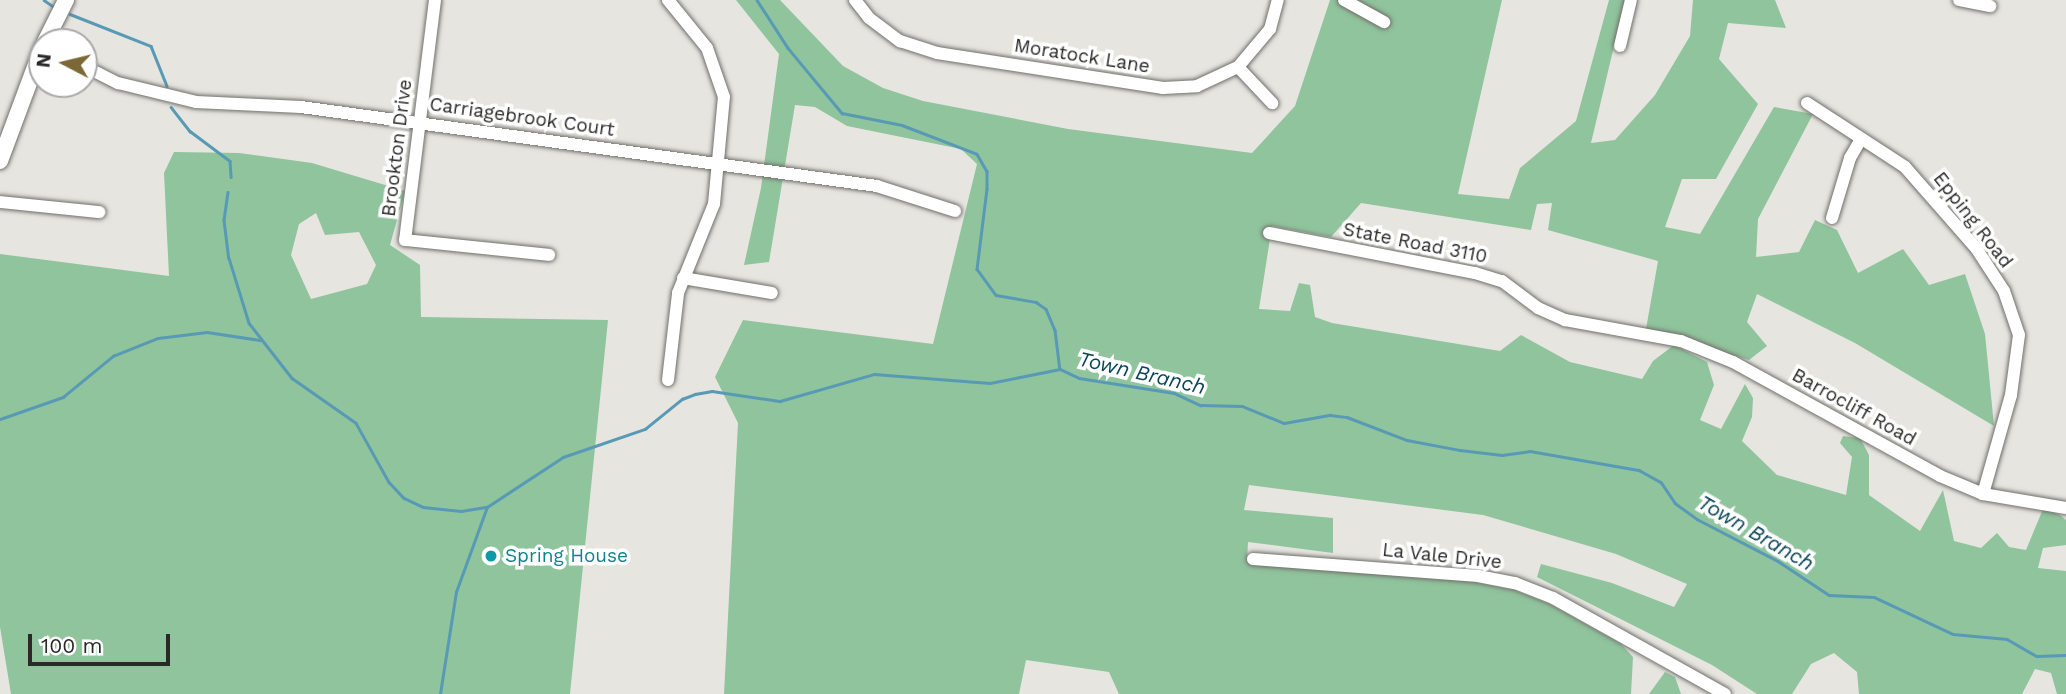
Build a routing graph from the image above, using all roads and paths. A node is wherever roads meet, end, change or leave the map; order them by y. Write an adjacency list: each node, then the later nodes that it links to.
1 (66, 0): 11 (main road)
2 (435, 0): 18 (street, Brookton Drive)
3 (668, 0): 22 (street)
4 (855, 0): 13 (street, Moratock Lane)
5 (1279, 0): 13 (street, Moratock Lane)
6 (1344, 0): 10 (street)
7 (1631, 0): 12 (street)
8 (1959, 0): 9 (street)
9 (1990, 6)
10 (1384, 22)
11 (52, 28)
12 (1620, 46)
13 (1238, 67): 16 (street)
14 (98, 73): 18 (street, Carriagebrook Court)
15 (28, 80): 19 (main road)
16 (1272, 103)
17 (1807, 103): 20 (street, Epping Road)
18 (419, 122): 22 (street, Carriagebrook Court); 28 (street, Brookton Drive)
19 (4, 136): 21 (main road)
20 (1861, 139): 26 (street); 33 (street, Epping Road)
21 (0, 161)
22 (719, 164): 24 (street, Carriagebrook Court); 29 (street)
23 (0, 202): 25 (street)
24 (955, 211)
25 (99, 212)
26 (1832, 218)
27 (1269, 233): 31 (street, State Road 3110)
28 (549, 255)
29 (682, 278): 30 (street); 32 (street)
30 (772, 293)
31 (1626, 331): 33 (street, Barrocliff Road)
32 (668, 380)
33 (1983, 494): 34 (street, Barrocliff Road)
34 (2066, 508)
35 (1253, 559): 36 (street, La Vale Drive)
36 (1701, 689): 37 (street, La Vale Drive)
37 (1725, 694)

